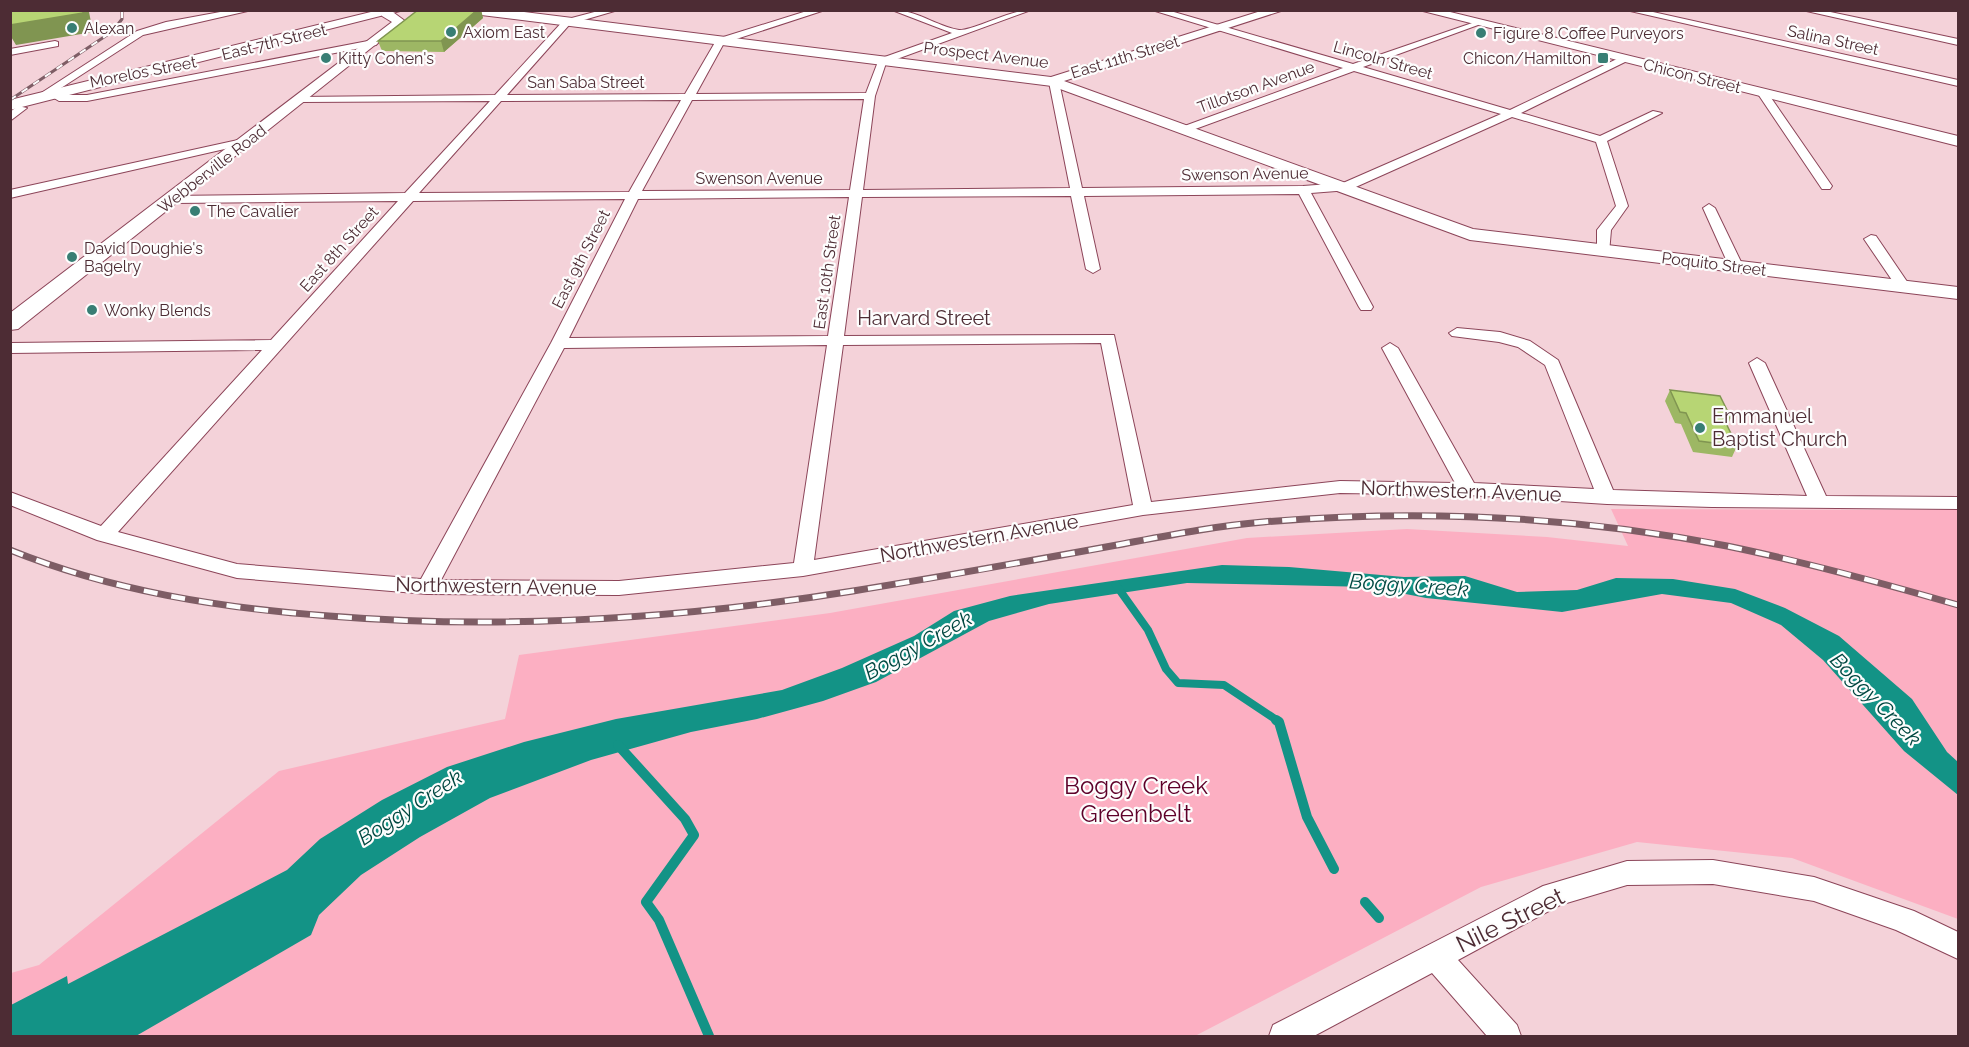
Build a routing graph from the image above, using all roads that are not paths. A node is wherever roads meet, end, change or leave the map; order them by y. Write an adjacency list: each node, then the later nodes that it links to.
1 (248, 10): 30 (street)
2 (473, 10): 13 (street, Prospect Avenue)
3 (615, 10): 13 (street)
4 (821, 10): 17 (street)
5 (896, 10): 16 (street)
6 (1027, 10): 16 (street)
7 (1156, 10): 15 (street, Lincoln Street)
8 (1278, 10): 15 (street, East 11th Street)
9 (1425, 10): 14 (street, Chicon Street)
10 (1630, 10): 27 (street, Salina Street)
11 (1806, 10): 18 (street)
12 (392, 12): 19 (street, Webberville Road); 25 (main road, East 7th Street)
13 (567, 22): 17 (street, Prospect Avenue); 33 (street, East 8th Street)
14 (1475, 23): 22 (street, Chicon Street); 24 (street, Tillotson Avenue)
15 (1219, 28): 24 (street, Lincoln Street); 26 (street, East 11th Street)
16 (960, 33): 23 (street)
17 (720, 41): 23 (street, Prospect Avenue); 31 (street, East 9th Street)
18 (1959, 42)
19 (373, 43): 32 (street, Morelos Street); 34 (street, Webberville Road)
20 (55, 44): 21 (street)
21 (10, 52)
22 (1622, 60): 28 (street, Chicon Street); 37 (street, Swenson Avenue)
23 (882, 61): 26 (street, Prospect Avenue); 29 (street, East 10th Street)
24 (1354, 68): 37 (street, Lincoln Street); 38 (street, Tillotson Avenue)
25 (150, 72): 30 (main road, East 7th Street); 32 (main road, East 7th Street)
26 (1054, 82): 38 (street, Prospect Avenue); 45 (street, East 11th Street)
27 (1959, 83)
28 (1763, 94): 41 (street, Chicon Street); 42 (street)
29 (870, 96): 31 (street, San Saba Street); 48 (street, East 10th Street)
30 (40, 97): 35 (main road, East 7th Street)
31 (688, 97): 33 (street, San Saba Street); 47 (street, East 9th Street)
32 (59, 98): 35 (main road, East 7th Street)
33 (501, 98): 34 (street, San Saba Street); 49 (street, East 8th Street)
34 (301, 99): 40 (street, Webberville Road)
35 (13, 110)
36 (1657, 112): 39 (street)
37 (1513, 113): 39 (street, Lincoln Street); 43 (street, Swenson Avenue)
38 (1183, 130): 43 (street, Prospect Avenue)
39 (1601, 140): 54 (street)
40 (247, 141): 46 (street); 50 (street, Webberville Road)
41 (1959, 141)
42 (1826, 186)
43 (1345, 187): 44 (street, Swenson Avenue); 52 (street, Prospect Avenue)
44 (1303, 190): 45 (street, Swenson Avenue); 59 (street)
45 (1077, 191): 48 (street, Swenson Avenue); 56 (street, East 11th Street)
46 (10, 194)
47 (634, 194): 48 (street, Swenson Avenue); 49 (street, Swenson Avenue); 63 (street, East 9th Street)
48 (856, 194): 62 (street, East 10th Street)
49 (411, 198): 50 (street, Swenson Avenue); 64 (street, East 8th Street)
50 (173, 199): 60 (street, Webberville Road)
51 (1708, 208): 55 (street)
52 (1470, 234): 54 (street, Poquito Street)
53 (1871, 239): 57 (street)
54 (1604, 250): 55 (street, Poquito Street)
55 (1736, 266): 57 (street, Poquito Street)
56 (1093, 269)
57 (1903, 286): 58 (street, Poquito Street)
58 (1959, 293)
59 (1366, 307)
60 (10, 324)
61 (1457, 333): 70 (street)
62 (836, 340): 63 (street, Harvard Street); 73 (street, Harvard Street); 75 (street, East 10th Street)
63 (560, 343): 76 (street, East 9th Street)
64 (276, 345): 65 (street); 74 (street, East 8th Street)
65 (10, 348)
66 (1390, 348): 68 (street)
67 (1757, 363): 71 (street)
68 (1468, 489): 70 (street, Northwestern Avenue); 73 (street, Northwestern Avenue)
69 (10, 498): 74 (street, Northwestern Avenue)
70 (1606, 498): 71 (street, Northwestern Avenue)
71 (1819, 502): 72 (street, Northwestern Avenue)
72 (1959, 503)
73 (1143, 509): 75 (street, Northwestern Avenue)
74 (104, 535): 76 (street, Northwestern Avenue)
75 (803, 569): 76 (street, Northwestern Avenue)
76 (427, 587)
77 (1959, 946): 78 (street, Nile Street)
78 (1436, 956): 79 (street, Nile Street); 80 (street)
79 (1284, 1036)
80 (1506, 1036)

